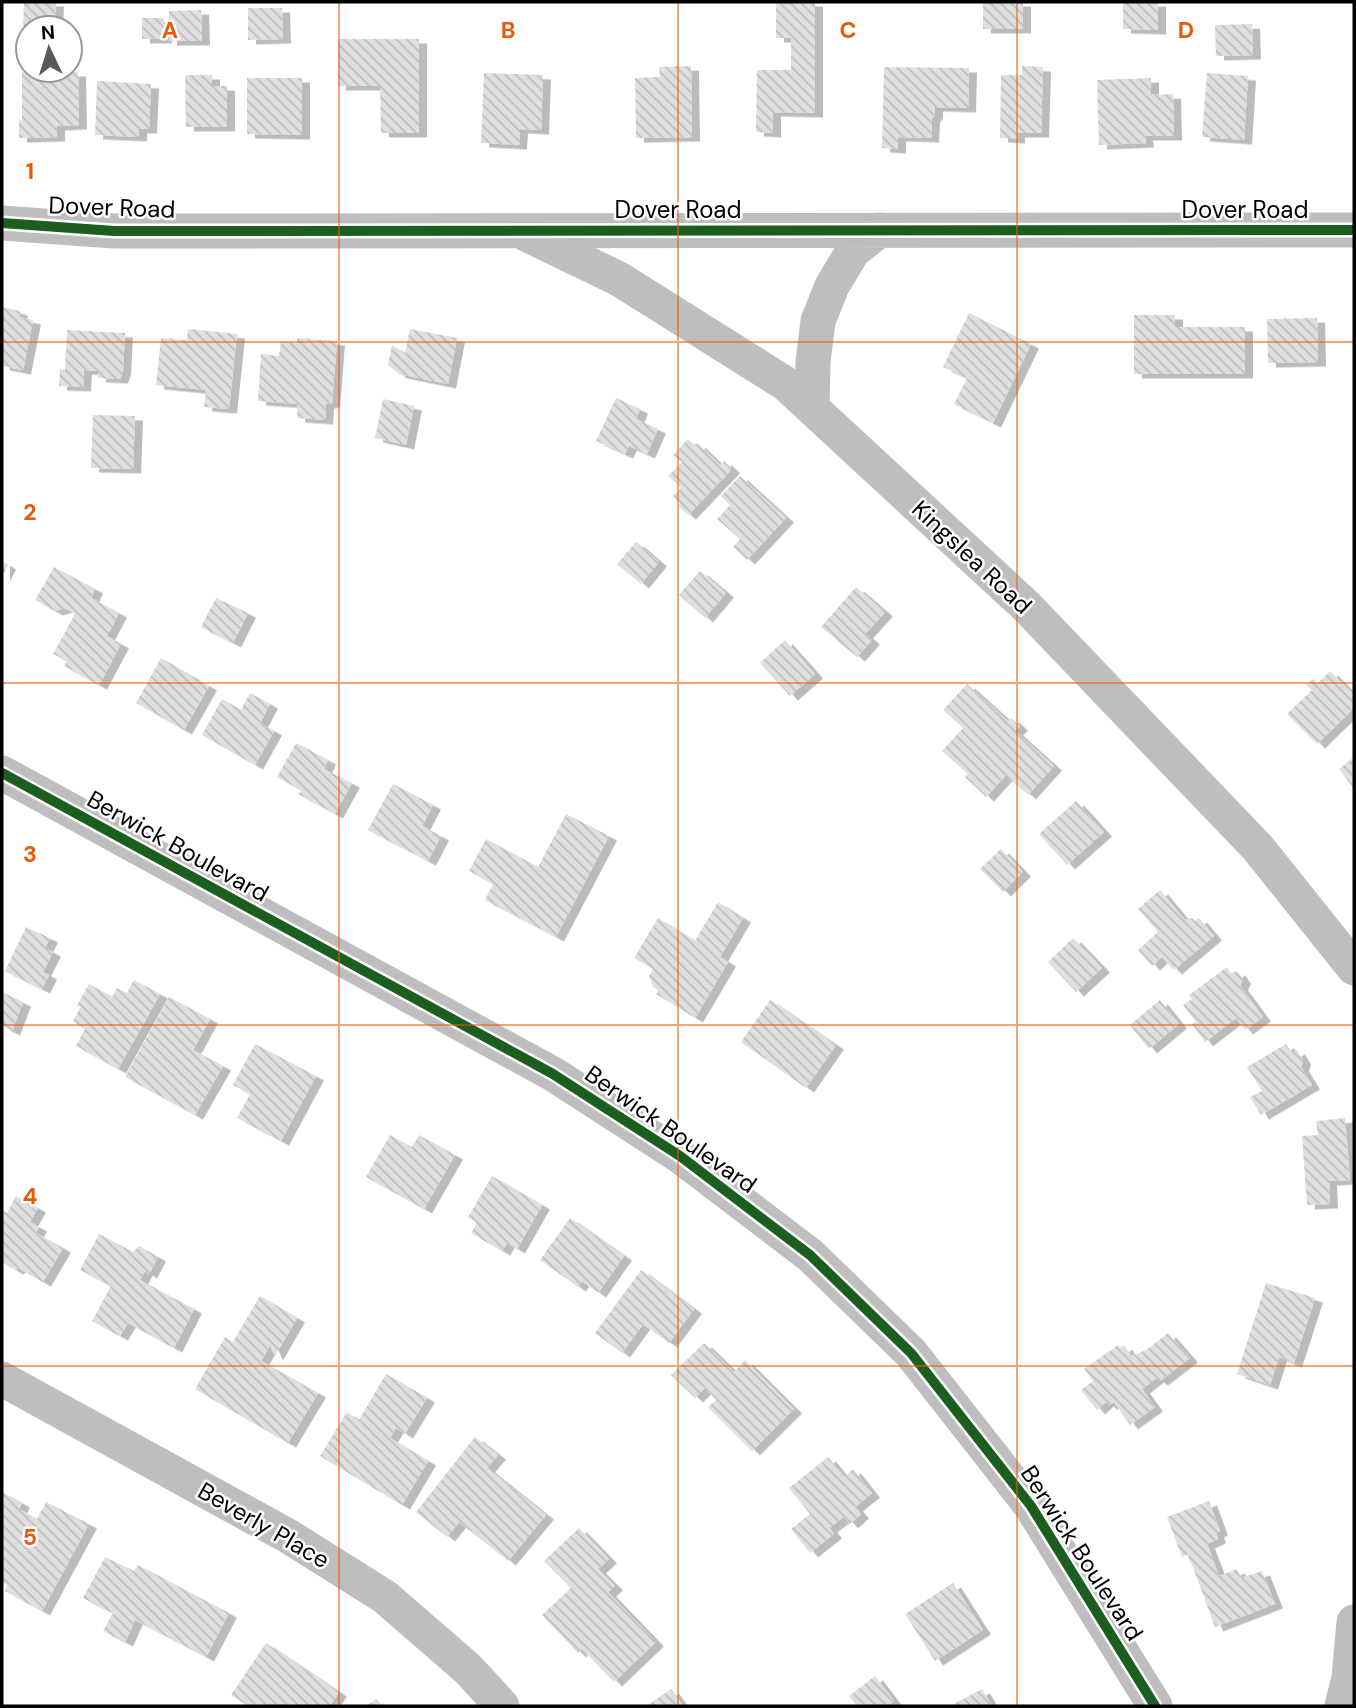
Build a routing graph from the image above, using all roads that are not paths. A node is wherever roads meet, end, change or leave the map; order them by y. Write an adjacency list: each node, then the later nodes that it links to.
1 (2, 223): 2 (street, Dover Road)
2 (519, 230): 3 (street, Dover Road); 5 (street, Kingslea Road)
3 (880, 230): 4 (street, Dover Road); 5 (street)
4 (1354, 230)
5 (812, 408): 7 (street, Kingslea Road)
6 (2, 773): 11 (street, Berwick Boulevard)
7 (1354, 968)
8 (2, 1380): 10 (street, Beverly Place)
9 (1354, 1622): 12 (street)
10 (502, 1706)
11 (1155, 1706)
12 (1342, 1706)

